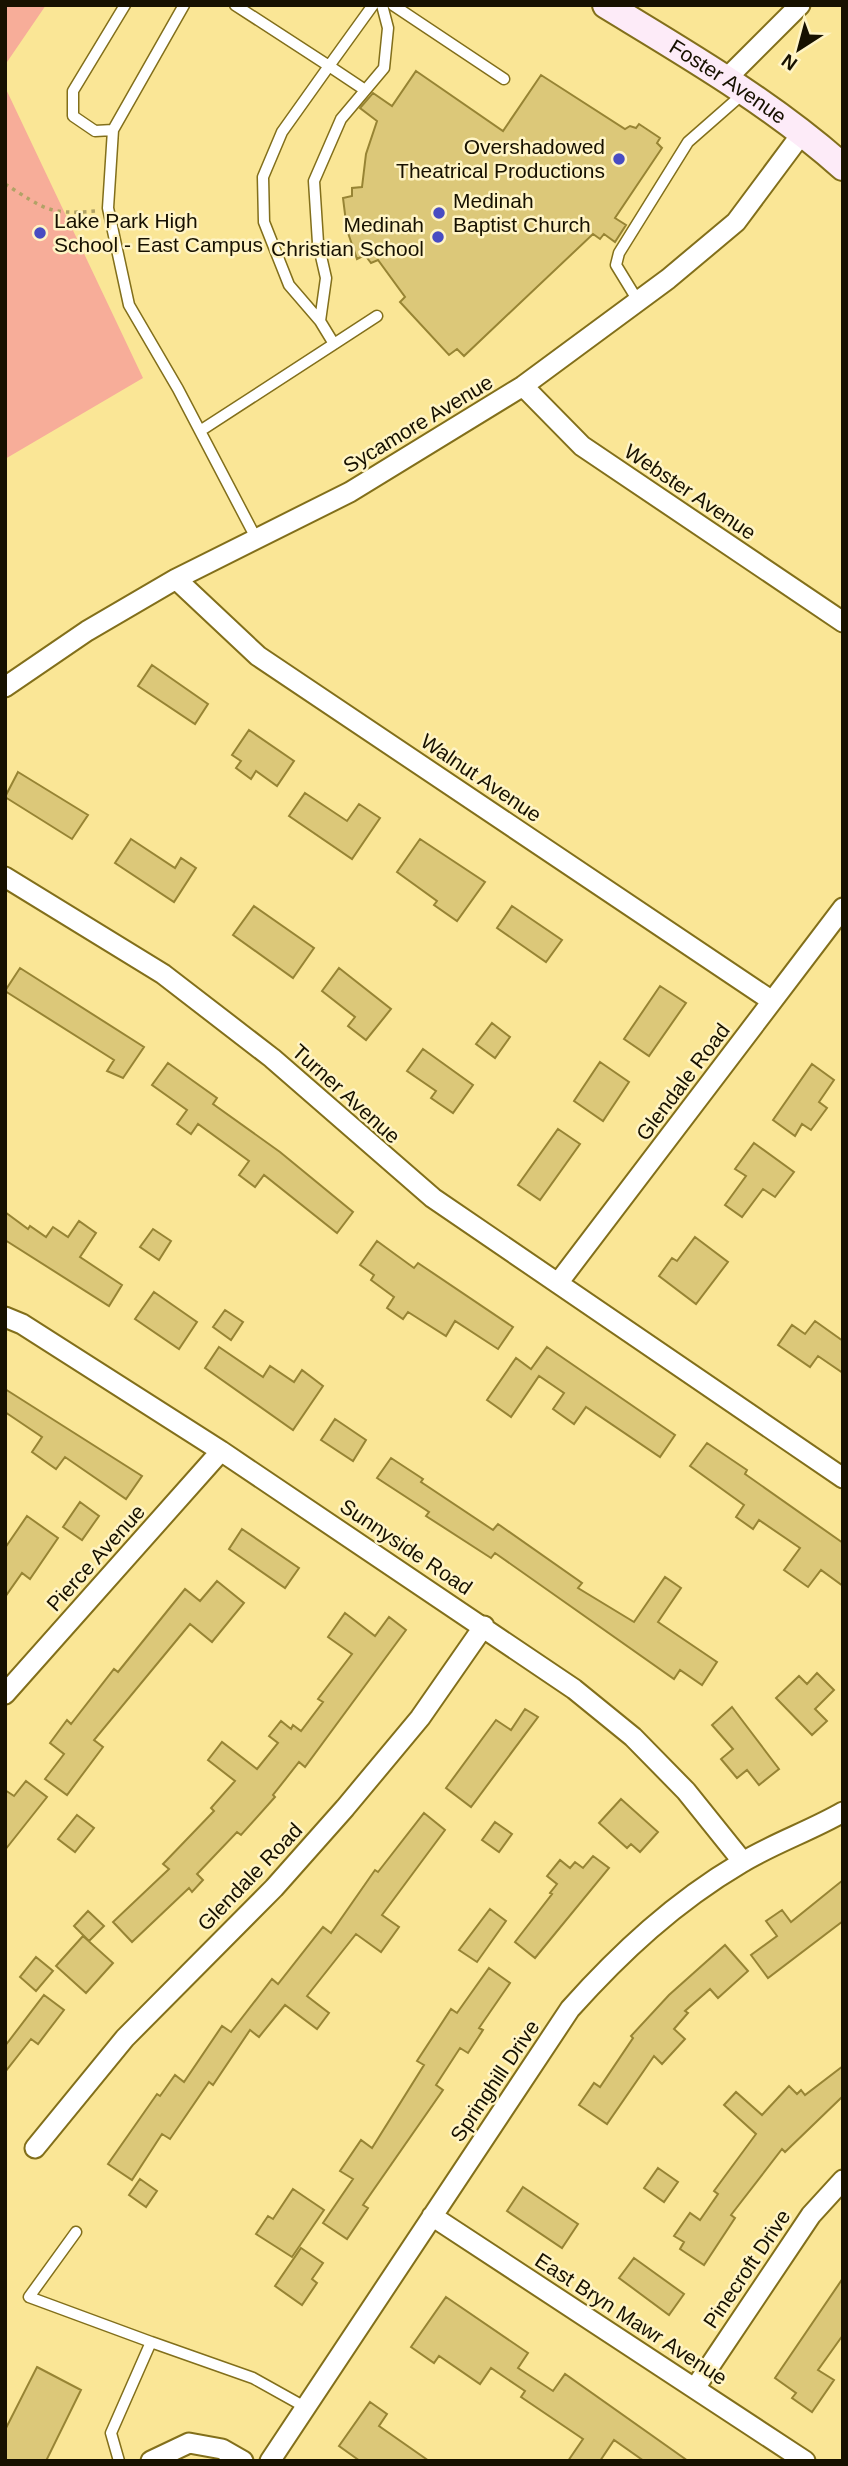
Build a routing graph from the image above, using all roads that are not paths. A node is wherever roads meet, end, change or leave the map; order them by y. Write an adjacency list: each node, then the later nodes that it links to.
1 (125, 5): 13 (lane)
2 (184, 5): 13 (lane)
3 (235, 5): 9 (lane)
4 (373, 5): 9 (lane)
5 (382, 5): 12 (lane)
6 (393, 5): 10 (lane)
7 (606, 5): 11 (street, Foster Avenue)
8 (800, 5): 11 (street)
9 (329, 66): 12 (lane); 18 (lane)
10 (504, 79)
11 (736, 86): 14 (street, Foster Avenue); 16 (lane)
12 (365, 90): 18 (lane)
13 (113, 130): 21 (lane)
14 (803, 132): 15 (street, Foster Avenue); 16 (street, Sycamore Avenue)
15 (843, 167)
16 (638, 301): 20 (street, Sycamore Avenue)
17 (377, 316): 19 (lane)
18 (320, 321): 19 (lane)
19 (334, 344): 21 (lane)
20 (523, 386): 22 (street, Sycamore Avenue); 24 (street, Webster Avenue)
21 (200, 431): 22 (lane)
22 (257, 540): 23 (street, Sycamore Avenue)
23 (176, 579): 25 (street, Sycamore Avenue); 28 (street, Walnut Avenue)
24 (843, 622)
25 (5, 687)
26 (5, 877): 29 (street, Turner Avenue)
27 (843, 908): 28 (street, Glendale Road)
28 (772, 1001): 29 (street, Glendale Road)
29 (558, 1283): 32 (street, Turner Avenue)
30 (5, 1317): 31 (street, Sunnyside Road)
31 (221, 1451): 33 (street, Sunnyside Road); 34 (street, Pierce Avenue)
32 (843, 1478)
33 (484, 1626): 36 (street, Sunnyside Road); 37 (street, Glendale Road)
34 (5, 1694)
35 (843, 1812): 36 (street, Springhill Drive)
36 (743, 1862): 39 (street, Springhill Drive)
37 (35, 2148)
38 (843, 2180): 42 (street, Pinecroft Drive)
39 (432, 2216): 42 (street, East Bryn Mawr Avenue); 43 (street, Springhill Drive)
40 (76, 2232): 41 (lane)
41 (151, 2342): 43 (lane); 44 (lane)
42 (695, 2388): 48 (street, East Bryn Mawr Avenue)
43 (305, 2407): 47 (street, Springhill Drive)
44 (119, 2461)
45 (151, 2461): 46 (street)
46 (243, 2461)
47 (270, 2461)
48 (805, 2461)

